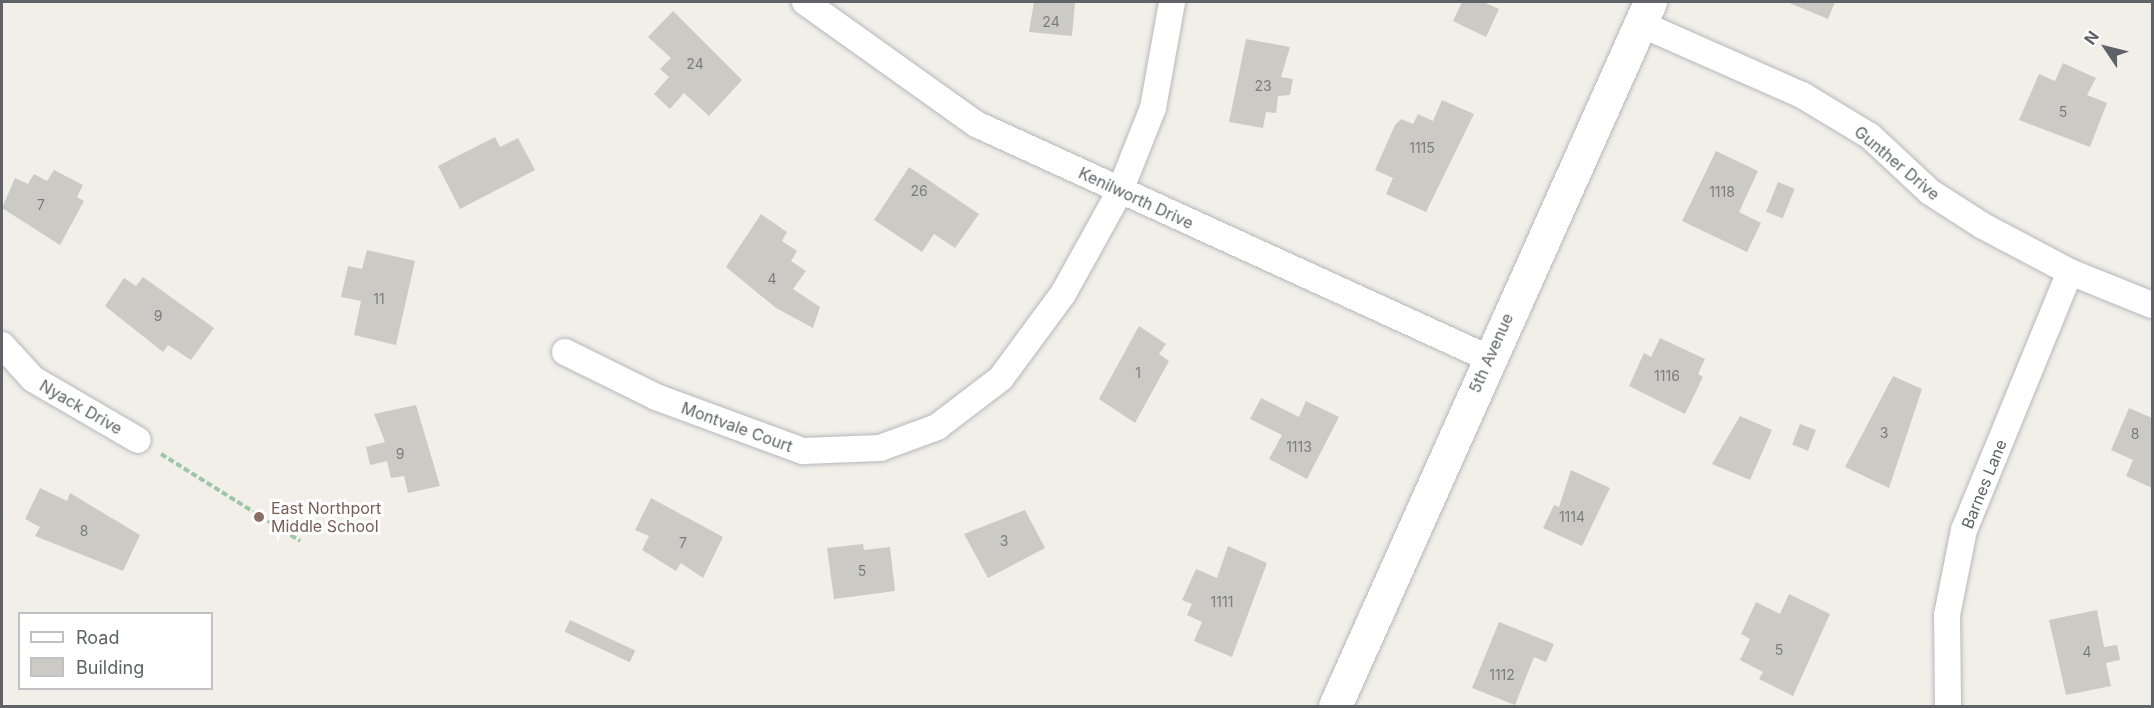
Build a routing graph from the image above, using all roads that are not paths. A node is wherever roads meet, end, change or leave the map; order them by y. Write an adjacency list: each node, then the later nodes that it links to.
1 (805, 2): 4 (street, Kenilworth Drive)
2 (1172, 2): 4 (street, Montvale Court)
3 (1645, 13): 5 (street, Gunther Drive); 9 (street, 5th Avenue)
4 (1120, 190): 8 (street, Montvale Court); 9 (street, Kenilworth Drive)
5 (2070, 272): 6 (street, Gunther Drive); 12 (street, Barnes Lane)
6 (2152, 305)
7 (2, 345): 10 (street, Nyack Drive)
8 (565, 352)
9 (1488, 358): 11 (street, 5th Avenue)
10 (138, 440)
11 (1335, 706)
12 (1948, 706)

